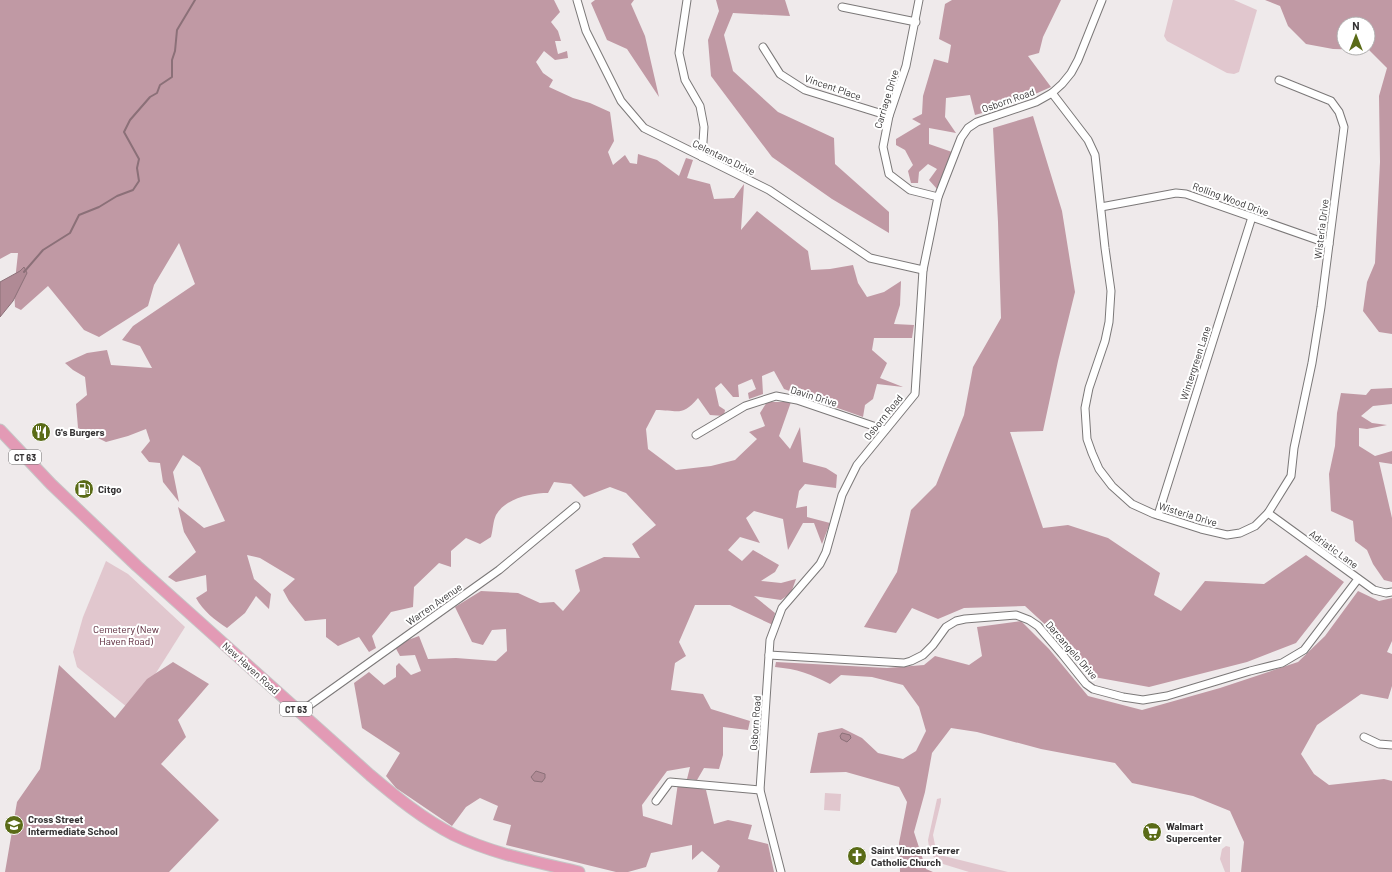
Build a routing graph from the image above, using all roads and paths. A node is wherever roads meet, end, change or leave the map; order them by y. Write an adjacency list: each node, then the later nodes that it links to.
1 (577, 0): 11 (street, Celentano Drive)
2 (687, 0): 11 (street)
3 (919, 0): 6 (street, Carriage Drive)
4 (1102, 0): 9 (street, Osborn Road)
5 (842, 7): 6 (street)
6 (916, 22): 10 (street, Carriage Drive)
7 (763, 47): 10 (street, Vincent Place)
8 (1279, 80): 15 (street, Wisteria Drive)
9 (1052, 92): 12 (street, Osborn Road); 13 (street, Wisteria Drive)
10 (889, 116): 12 (street, Carriage Drive)
11 (702, 157): 16 (street, Celentano Drive)
12 (938, 197): 16 (street, Osborn Road)
13 (1101, 207): 14 (street, Rolling Wood Drive); 22 (street, Wisteria Drive)
14 (1252, 217): 15 (street, Rolling Wood Drive); 22 (street, Wintergreen Lane)
15 (1329, 244): 21 (street, Wisteria Drive)
16 (923, 270): 18 (street, Osborn Road)
17 (0, 430): 26 (main road, New Haven Road / CT 63)
18 (885, 430): 19 (street, Davin Drive); 25 (street, Osborn Road)
19 (696, 435)
20 (576, 506): 26 (street, Warren Avenue)
21 (1268, 513): 22 (street, Wisteria Drive); 23 (street, Adriatic Lane)
22 (1158, 515)
23 (1358, 579): 24 (street, Adriatic Lane); 25 (street, Darcangelo Drive)
24 (1392, 592)
25 (769, 655): 29 (street, Osborn Road)
26 (300, 712): 31 (main road, New Haven Road / CT 63)
27 (1364, 737): 28 (street)
28 (1392, 745)
29 (760, 790): 30 (street); 32 (street, Osborn Road)
30 (656, 801)
31 (579, 872)
32 (781, 872)

